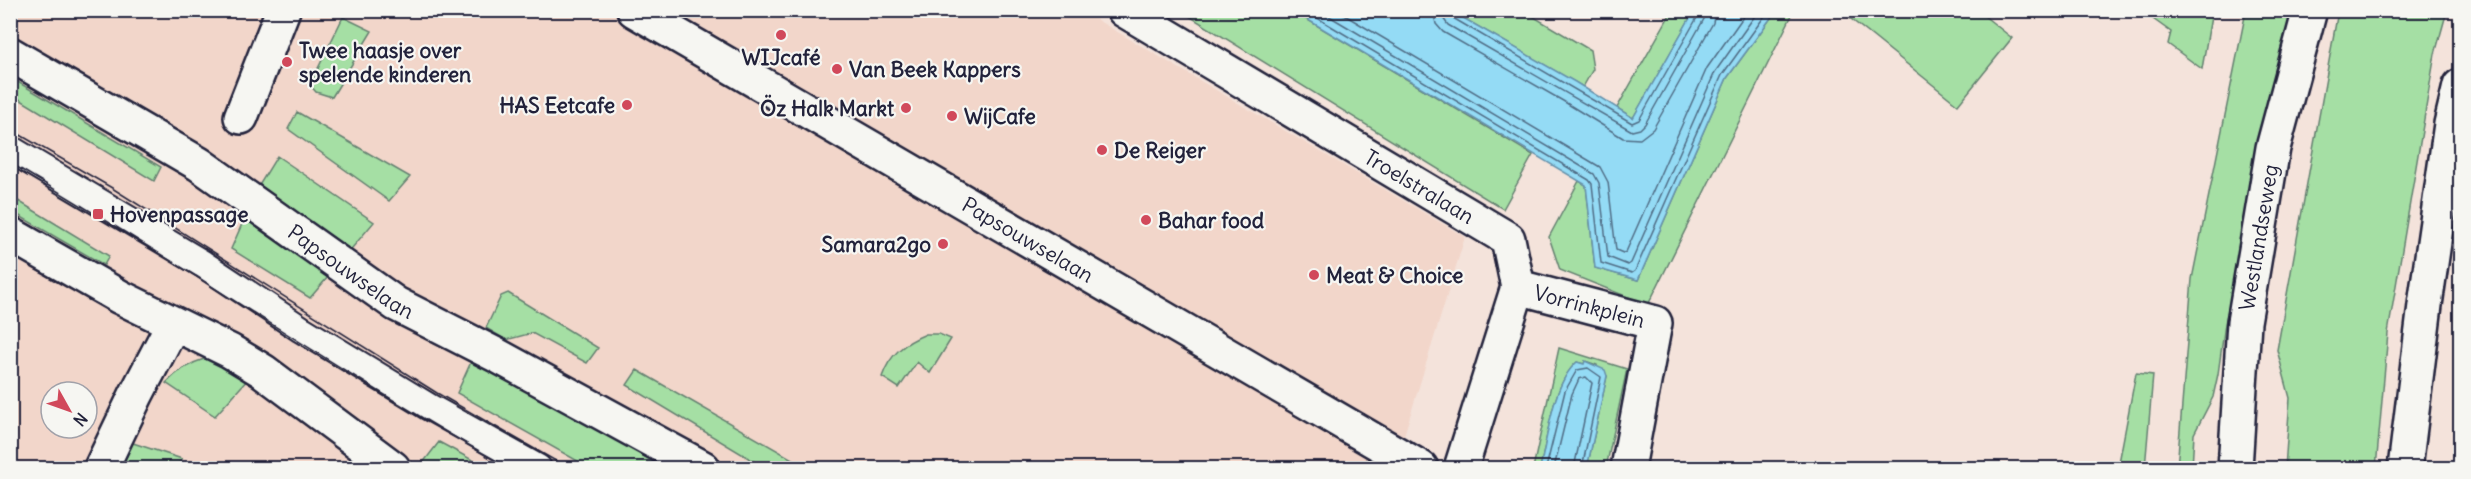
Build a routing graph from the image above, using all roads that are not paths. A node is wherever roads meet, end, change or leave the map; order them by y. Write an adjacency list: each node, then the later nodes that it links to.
1 (283, 10): 7 (street)
2 (634, 10): 16 (street, Papsouwselaan)
3 (1124, 10): 10 (street, Troelstralaan)
4 (2310, 10): 19 (street, Westlandseweg)
5 (10, 54): 15 (street, Papsouwselaan)
6 (2460, 86): 20 (street)
7 (241, 117)
8 (10, 148): 14 (lane)
9 (10, 234): 11 (street)
10 (1518, 287): 17 (street, Troelstralaan); 18 (street, Vorrinkplein)
11 (173, 324): 12 (street); 13 (street)
12 (101, 468)
13 (393, 468)
14 (538, 468)
15 (703, 468)
16 (1421, 468)
17 (1461, 468)
18 (1628, 468)
19 (2235, 468)
20 (2405, 468)

